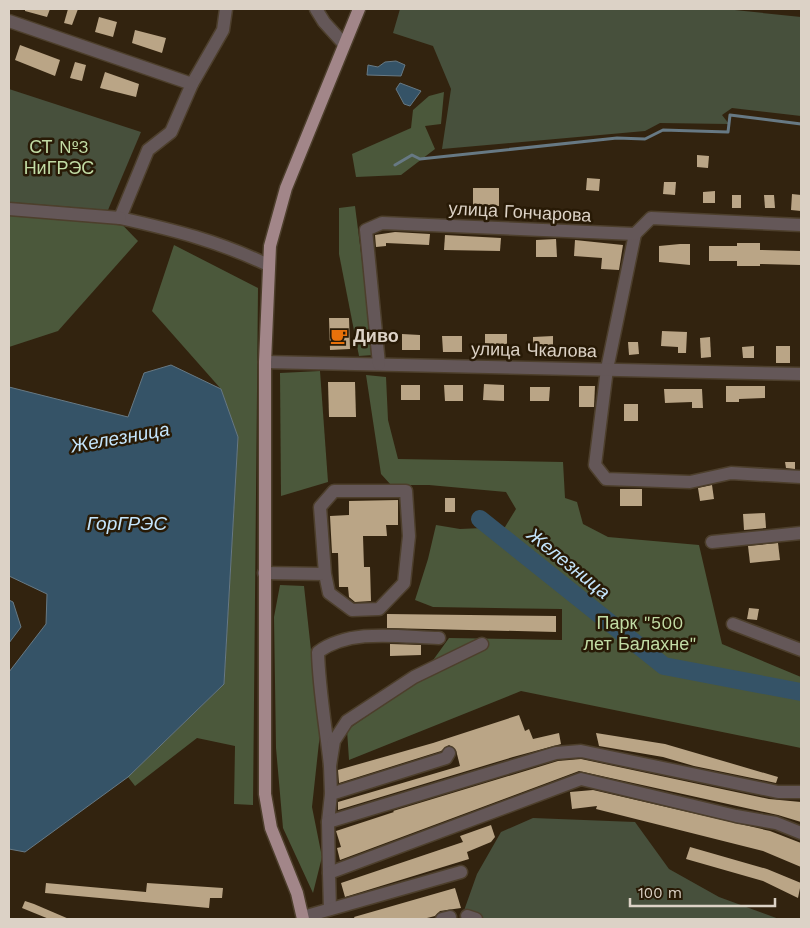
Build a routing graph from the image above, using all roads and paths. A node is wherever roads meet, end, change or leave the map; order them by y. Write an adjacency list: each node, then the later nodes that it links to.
1 (226, 9): 6 (street)
2 (316, 9): 5 (street)
3 (359, 9): 5 (main road)
4 (9, 21): 6 (street)
5 (344, 44): 11 (main road)
6 (192, 84): 8 (street)
7 (9, 209): 8 (street)
8 (120, 218): 11 (street)
9 (801, 225): 10 (street)
10 (635, 234): 13 (street, улица Гончарова); 14 (street)
11 (268, 265): 12 (main road)
12 (265, 362): 13 (street, улица Чкалова); 19 (main road)
13 (379, 364): 14 (street, улица Чкалова)
14 (607, 369): 15 (street, улица Чкалова); 16 (street)
15 (801, 374)
16 (801, 477)
17 (801, 533): 18 (street)
18 (712, 542)
19 (264, 573): 20 (street); 34 (main road)
20 (325, 574): 20 (street)
21 (733, 624): 24 (street)
22 (439, 638): 26 (street)
23 (482, 644): 26 (street)
24 (801, 650)
25 (449, 753): 28 (street)
26 (330, 766): 28 (street)
27 (801, 792): 29 (street)
28 (331, 794): 29 (street)
29 (328, 822): 32 (street)
30 (801, 833): 32 (street)
31 (461, 872): 33 (street)
32 (329, 874): 33 (street)
33 (330, 909): 34 (street)
34 (303, 919)

